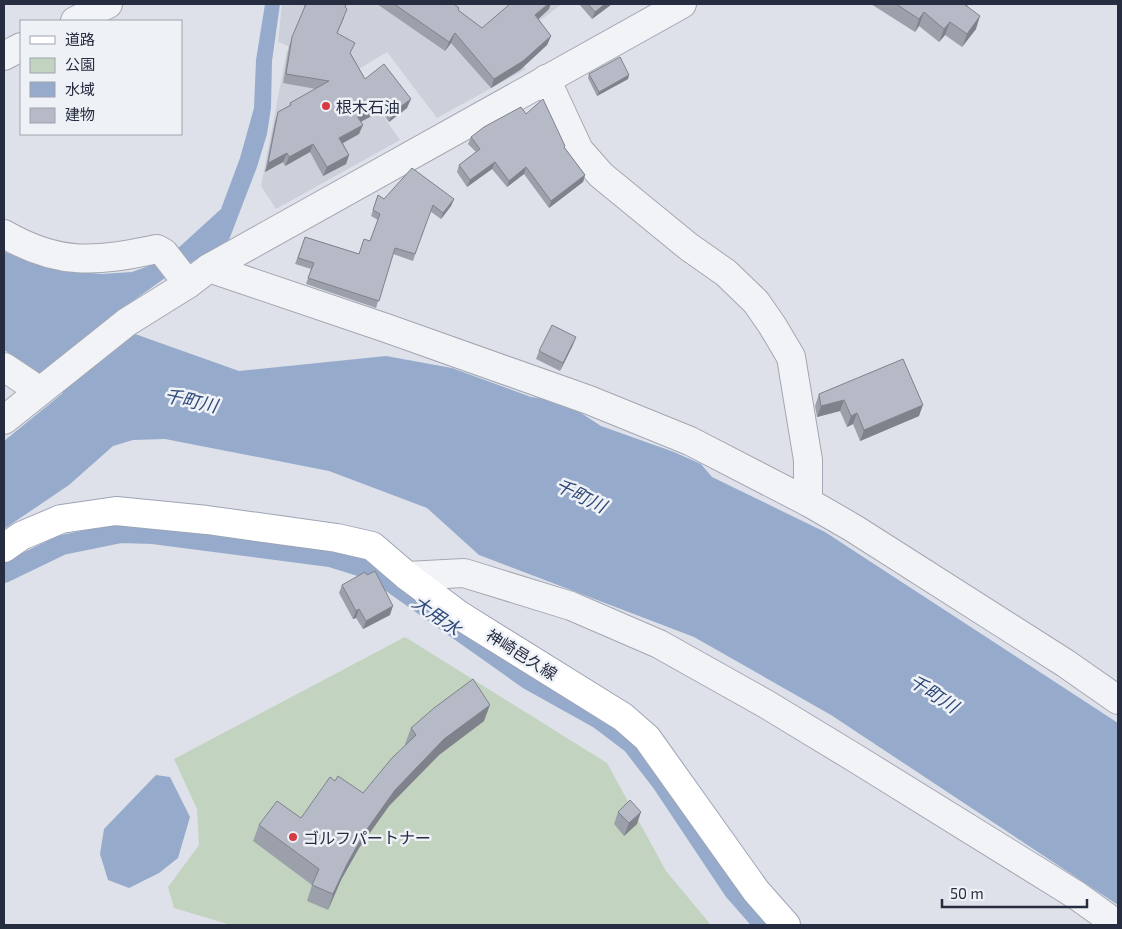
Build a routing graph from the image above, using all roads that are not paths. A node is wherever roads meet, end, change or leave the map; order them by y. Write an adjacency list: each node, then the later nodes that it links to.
1 (108, 4): 3 (street)
2 (682, 4): 6 (street)
3 (77, 20)
4 (20, 48): 5 (street)
5 (4, 56)
6 (546, 79): 8 (street); 13 (street)
7 (4, 234): 9 (street)
8 (209, 268): 9 (street); 13 (street)
9 (185, 279): 11 (street)
10 (4, 367): 11 (street)
11 (45, 387): 12 (street)
12 (4, 420)
13 (808, 502): 16 (street)
14 (4, 548): 15 (main road, 神崎邑久線)
15 (406, 576): 17 (main road, 神崎邑久線); 18 (street)
16 (1118, 700)
17 (786, 925)
18 (1118, 925)

